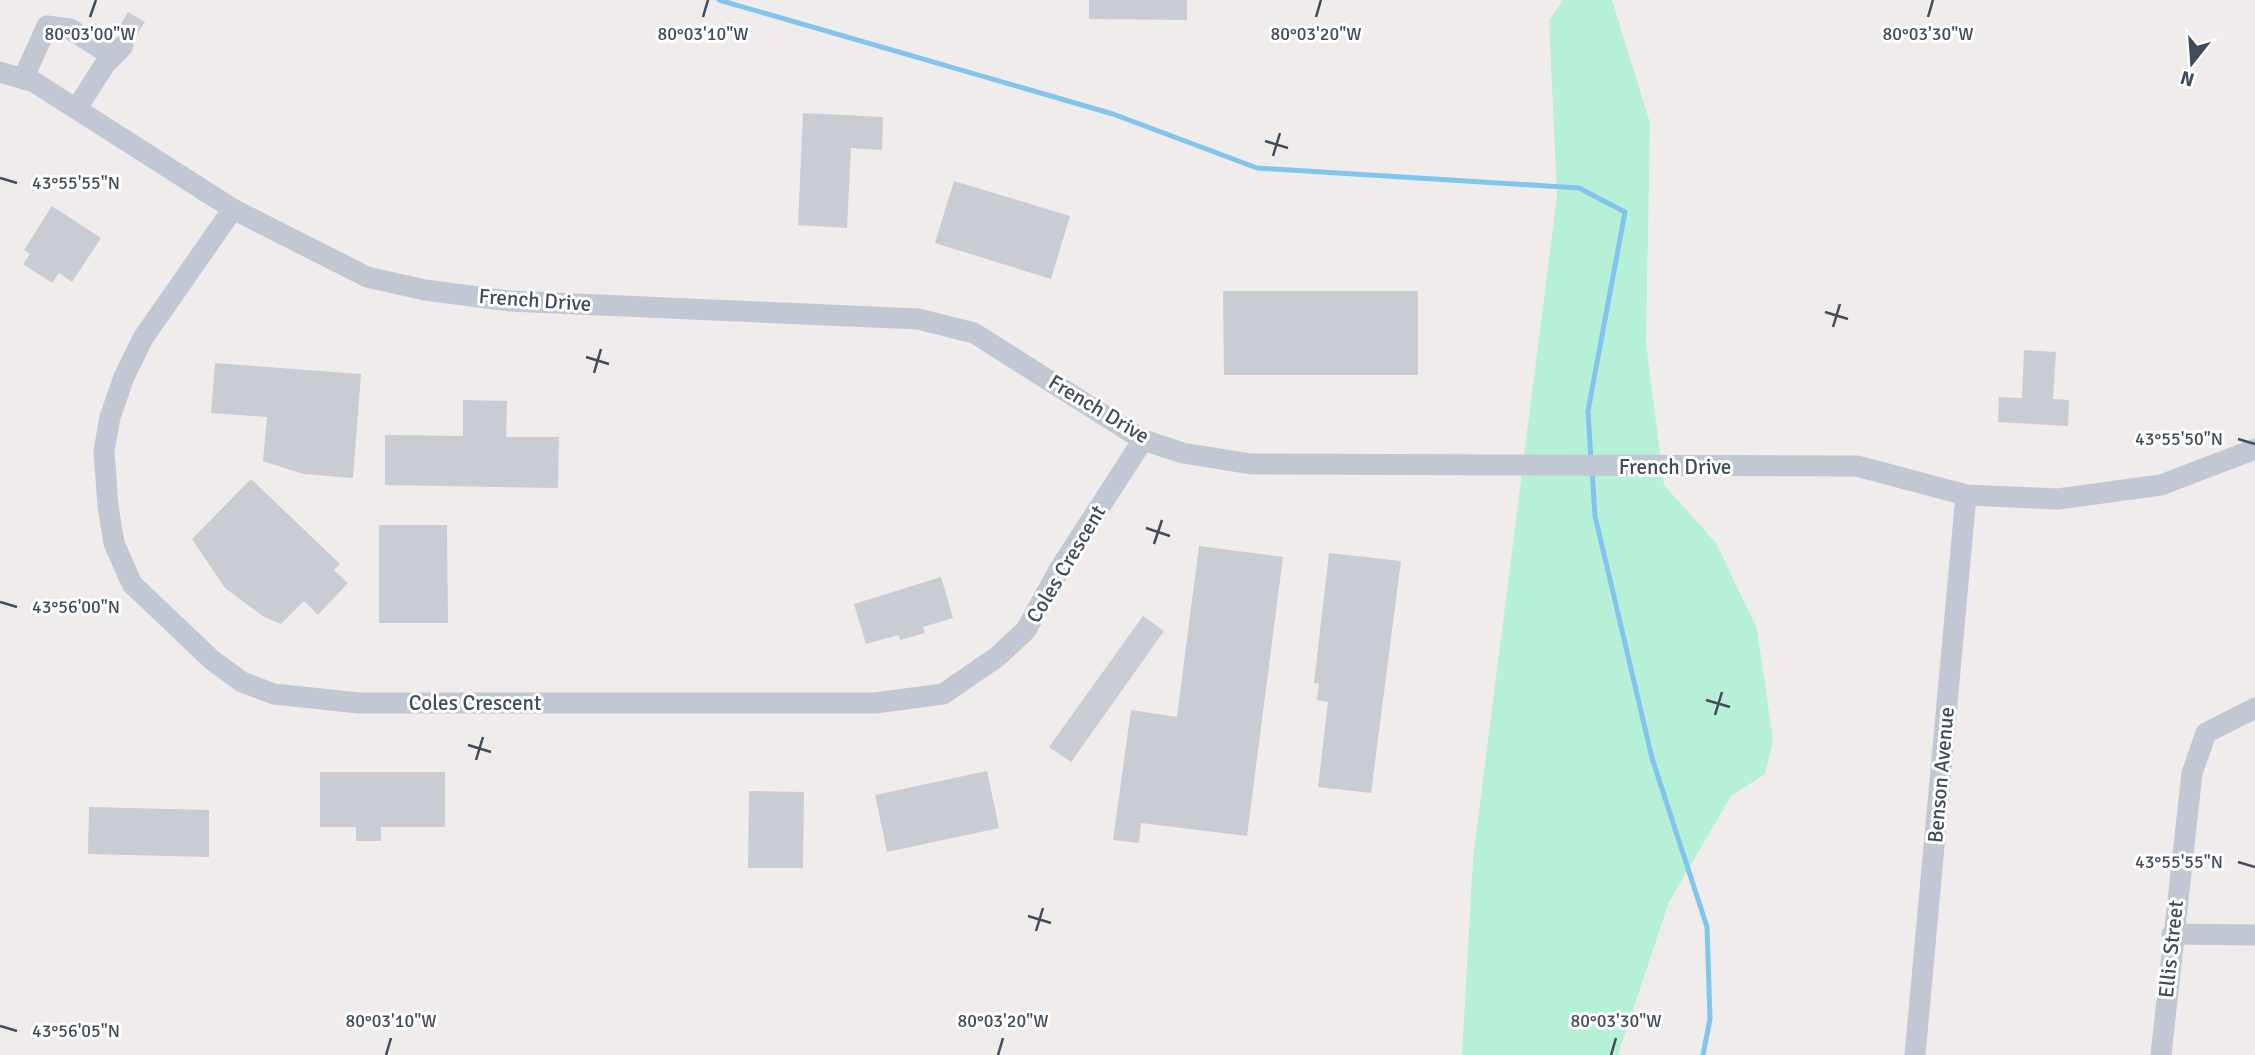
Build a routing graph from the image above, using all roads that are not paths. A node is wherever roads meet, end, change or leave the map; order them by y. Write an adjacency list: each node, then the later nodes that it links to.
1 (0, 72): 2 (street, French Drive)
2 (23, 79): 3 (street, French Drive); 3 (street)
3 (77, 108): 4 (street, French Drive)
4 (233, 209): 5 (street, French Drive); 5 (street, Coles Crescent)
5 (1143, 440): 7 (street, French Drive)
6 (2255, 449): 7 (street, French Drive)
7 (1966, 495): 11 (street, Benson Avenue)
8 (2255, 708): 9 (street, Ellis Street)
9 (2172, 934): 10 (street); 12 (street, Ellis Street)
10 (2255, 935)
11 (1915, 1055)
12 (2161, 1055)

